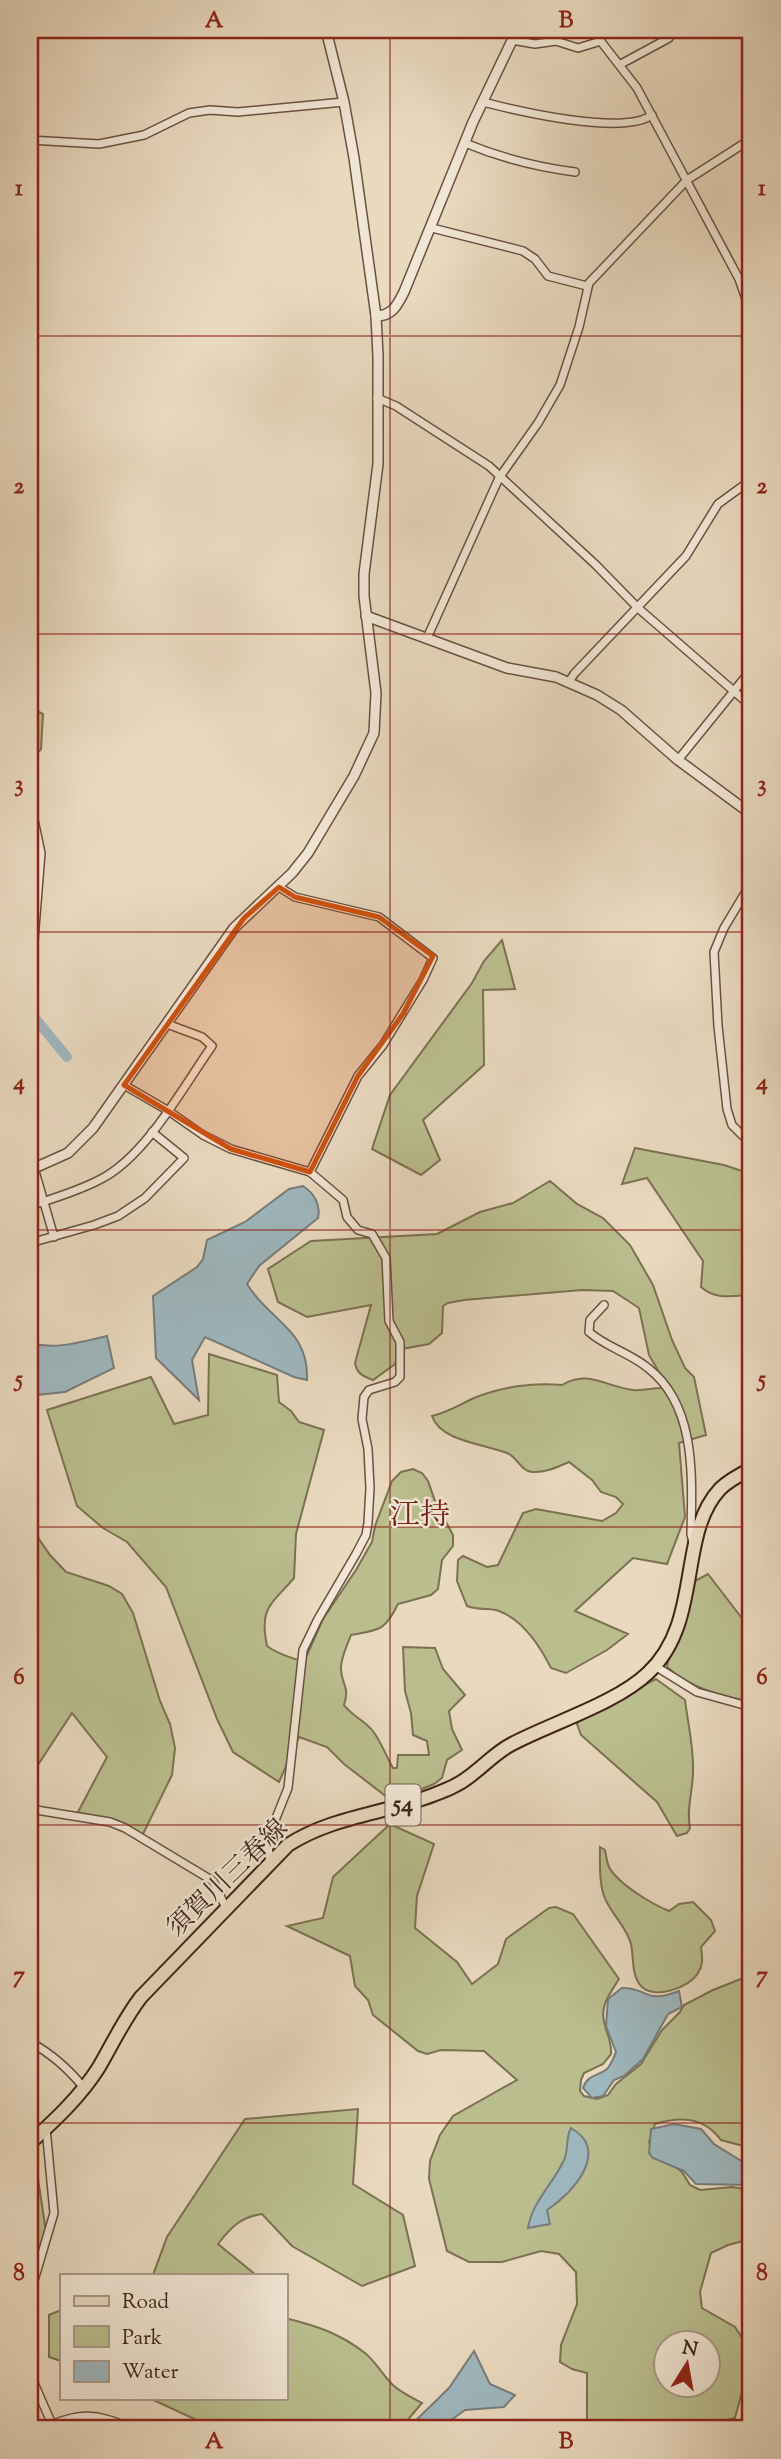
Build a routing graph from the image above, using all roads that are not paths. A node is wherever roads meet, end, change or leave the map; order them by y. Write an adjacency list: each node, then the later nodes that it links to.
1 (326, 30): 8 (street)
2 (517, 30): 5 (street)
3 (592, 30): 6 (street)
4 (669, 38): 7 (street)
5 (512, 40): 6 (street); 9 (street)
6 (601, 41): 7 (street)
7 (621, 64): 10 (street)
8 (344, 102): 12 (street); 20 (street)
9 (483, 102): 10 (street); 13 (street)
10 (652, 115): 15 (street)
11 (751, 139): 15 (street)
12 (30, 140)
13 (464, 144): 14 (street); 16 (street)
14 (575, 172)
15 (687, 180): 17 (street); 18 (street)
16 (432, 228): 17 (street); 20 (street)
17 (587, 286): 22 (street)
18 (747, 290): 19 (street)
19 (751, 313)
20 (376, 316): 21 (street)
21 (377, 398): 22 (street); 25 (street)
22 (499, 478): 24 (street); 26 (street)
23 (751, 480): 24 (street)
24 (638, 608): 28 (street); 29 (street)
25 (366, 616): 26 (street); 35 (street)
26 (427, 638): 28 (street)
27 (751, 670): 29 (street)
28 (569, 682): 31 (street)
29 (735, 692): 30 (street); 31 (street)
30 (751, 706)
31 (678, 760): 33 (street)
32 (30, 800): 36 (street)
33 (751, 814)
34 (751, 883): 43 (street)
35 (279, 887): 39 (street); 46 (street)
36 (34, 896): 37 (street)
37 (32, 931): 38 (street)
38 (30, 990)
39 (167, 1024): 40 (street); 41 (street)
40 (124, 1085): 41 (street); 45 (street)
41 (167, 1110): 42 (street); 46 (street)
42 (152, 1132): 47 (street); 49 (street)
43 (751, 1138)
44 (30, 1155): 45 (street)
45 (32, 1169): 47 (street)
46 (310, 1172): 58 (street)
47 (44, 1201): 48 (street); 49 (street)
48 (30, 1206)
49 (54, 1237): 50 (street)
50 (30, 1244)
51 (604, 1305): 54 (street)
52 (751, 1449): 53 (street)
53 (750, 1469): 54 (main road, 須賀川三春線 / 54)
54 (696, 1546): 55 (main road, 須賀川三春線 / 54)
55 (655, 1666): 56 (street); 58 (main road, 須賀川三春線 / 54)
56 (751, 1707)
57 (30, 1809): 59 (street)
58 (270, 1863): 59 (main road, 須賀川三春線 / 54)
59 (226, 1908): 61 (main road, 須賀川三春線 / 54)
60 (30, 2042): 61 (street)
61 (84, 2088): 62 (main road, 須賀川三春線 / 54)
62 (46, 2128): 63 (main road, 須賀川三春線 / 54); 64 (street)
63 (30, 2143)
64 (30, 2294)
65 (30, 2374): 66 (street)
66 (53, 2427): 67 (street); 68 (street)
67 (40, 2429)
68 (134, 2429)

